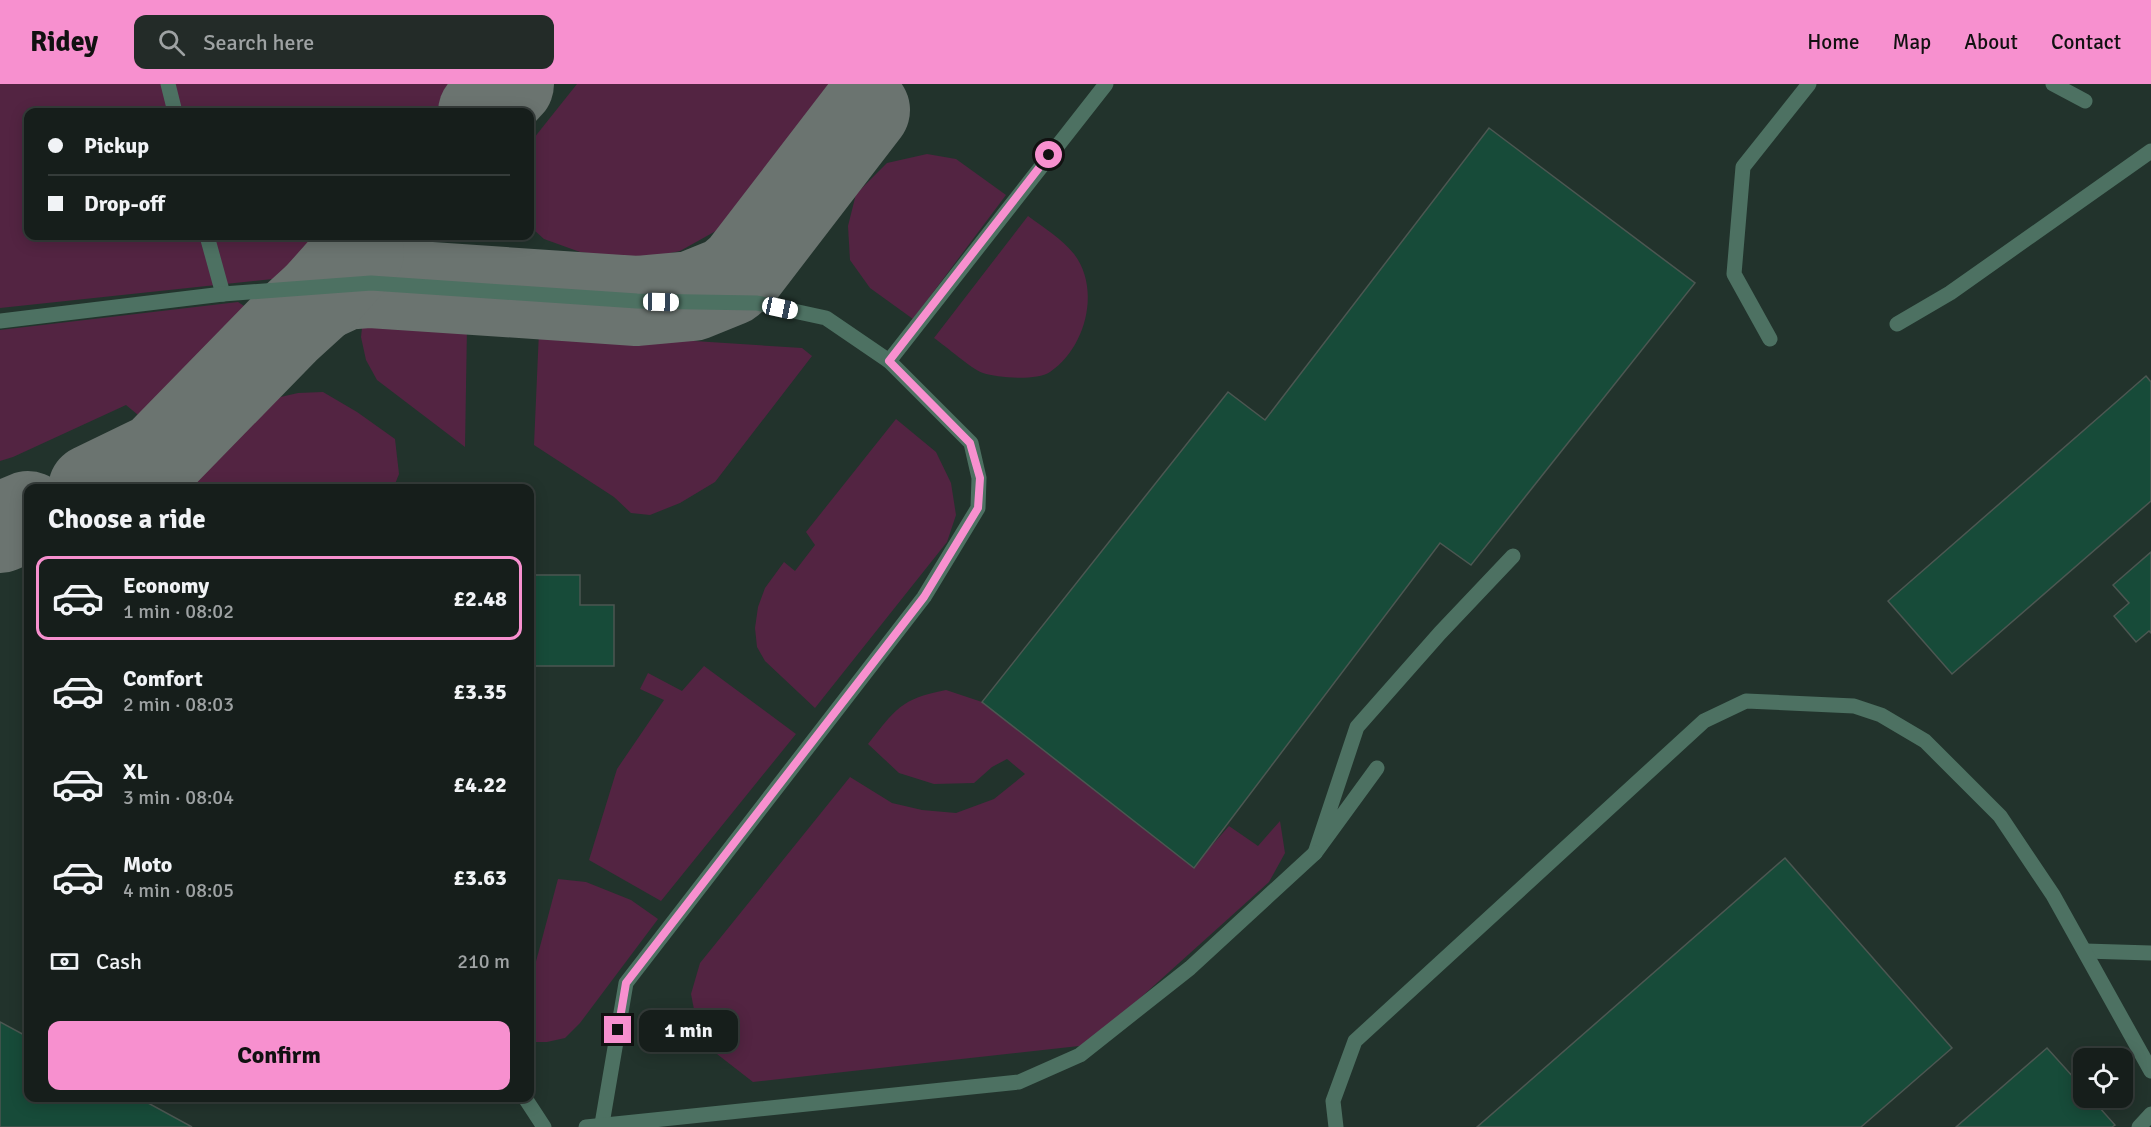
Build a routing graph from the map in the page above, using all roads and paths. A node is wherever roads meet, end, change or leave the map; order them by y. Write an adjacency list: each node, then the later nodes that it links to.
1 (168, 84): 6 (lane)
2 (1106, 84): 13 (lane)
3 (1809, 84): 12 (lane)
4 (2053, 84): 5 (lane)
5 (2085, 100)
6 (174, 108)
7 (2151, 151): 11 (lane)
8 (208, 240): 9 (lane)
9 (223, 294): 10 (lane); 13 (lane)
10 (0, 321)
11 (1898, 324)
12 (1770, 339)
13 (889, 361): 22 (lane)
14 (1513, 556): 16 (lane)
15 (1377, 768): 16 (lane)
16 (1315, 853): 22 (lane)
17 (2085, 951): 18 (lane); 19 (lane); 25 (lane)
18 (2151, 953)
19 (2151, 1071)
20 (528, 1102): 23 (lane)
21 (2151, 1114): 26 (lane)
22 (602, 1125): 24 (lane)
23 (544, 1127)
24 (586, 1127)
25 (1336, 1127)
26 (2139, 1127)

